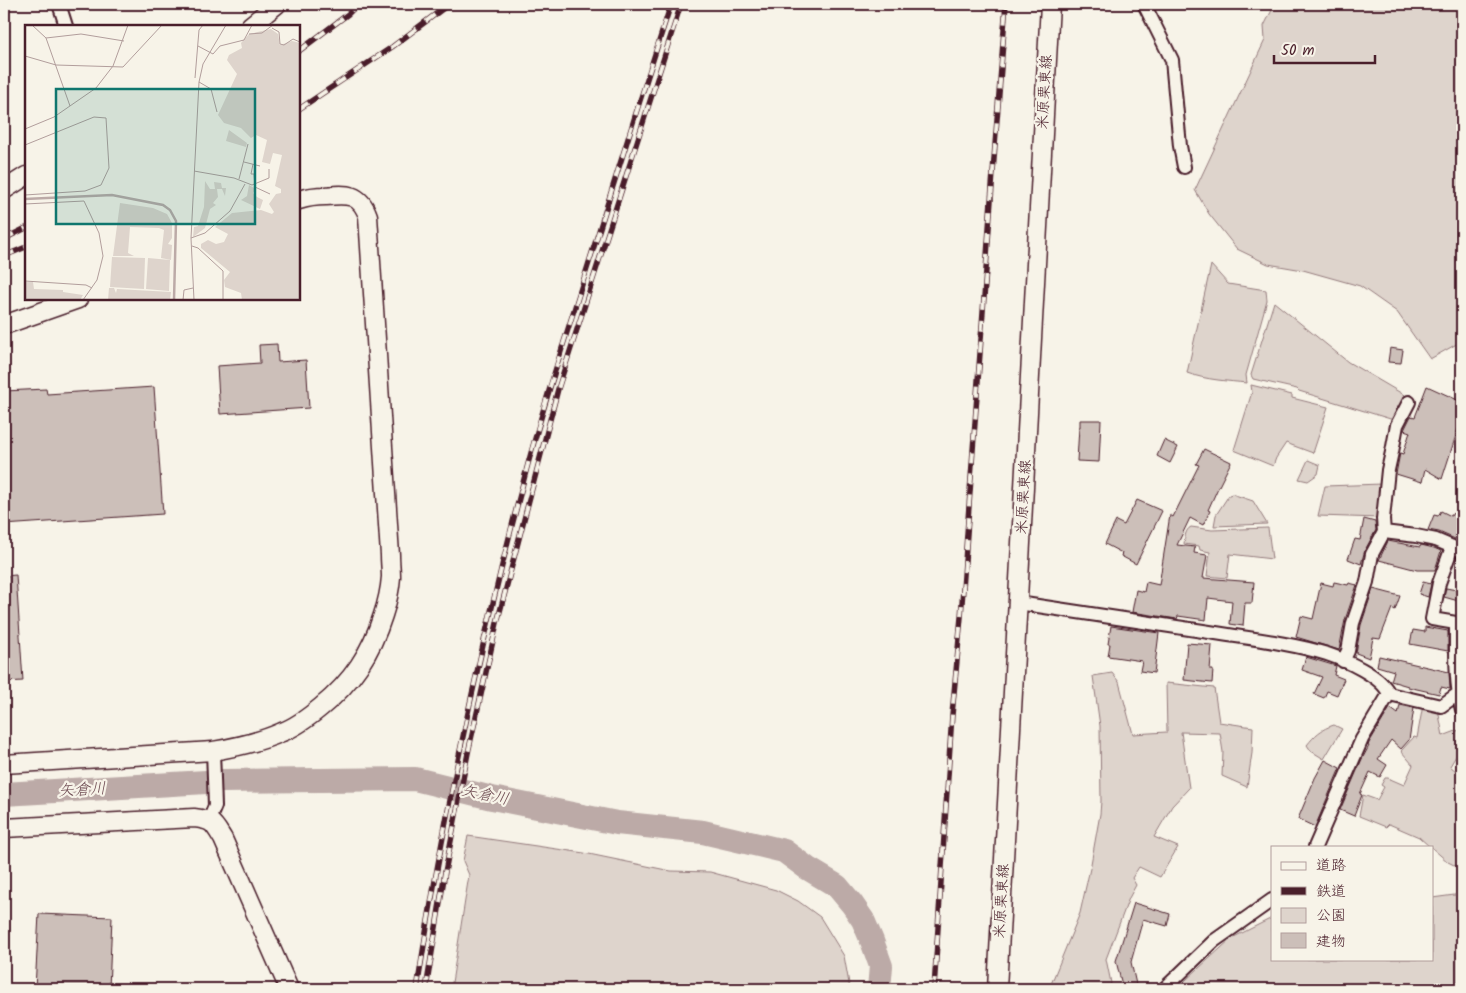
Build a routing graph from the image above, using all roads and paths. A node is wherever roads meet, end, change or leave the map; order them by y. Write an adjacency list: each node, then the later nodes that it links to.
1 (59, 4): 5 (street)
2 (278, 4): 6 (street)
3 (1050, 4): 16 (street, 米原栗東線)
4 (1144, 4): 7 (street)
5 (66, 25)
6 (251, 25)
7 (1184, 167)
8 (25, 177): 9 (street)
9 (4, 190)
10 (300, 200): 21 (street)
11 (75, 300): 12 (street)
12 (4, 325)
13 (1409, 402): 14 (street)
14 (1384, 532): 15 (street); 17 (street)
15 (1457, 549): 18 (street)
16 (1018, 603): 17 (street); 28 (street, 米原栗東線)
17 (1344, 661): 19 (street)
18 (1460, 692): 19 (street); 20 (street)
19 (1389, 694): 25 (street)
20 (1462, 710)
21 (213, 754): 22 (street); 23 (street)
22 (4, 764)
23 (212, 813): 24 (street); 27 (street)
24 (4, 828)
25 (1315, 846)
26 (1271, 901): 29 (street)
27 (289, 989)
28 (997, 989)
29 (1164, 989)

